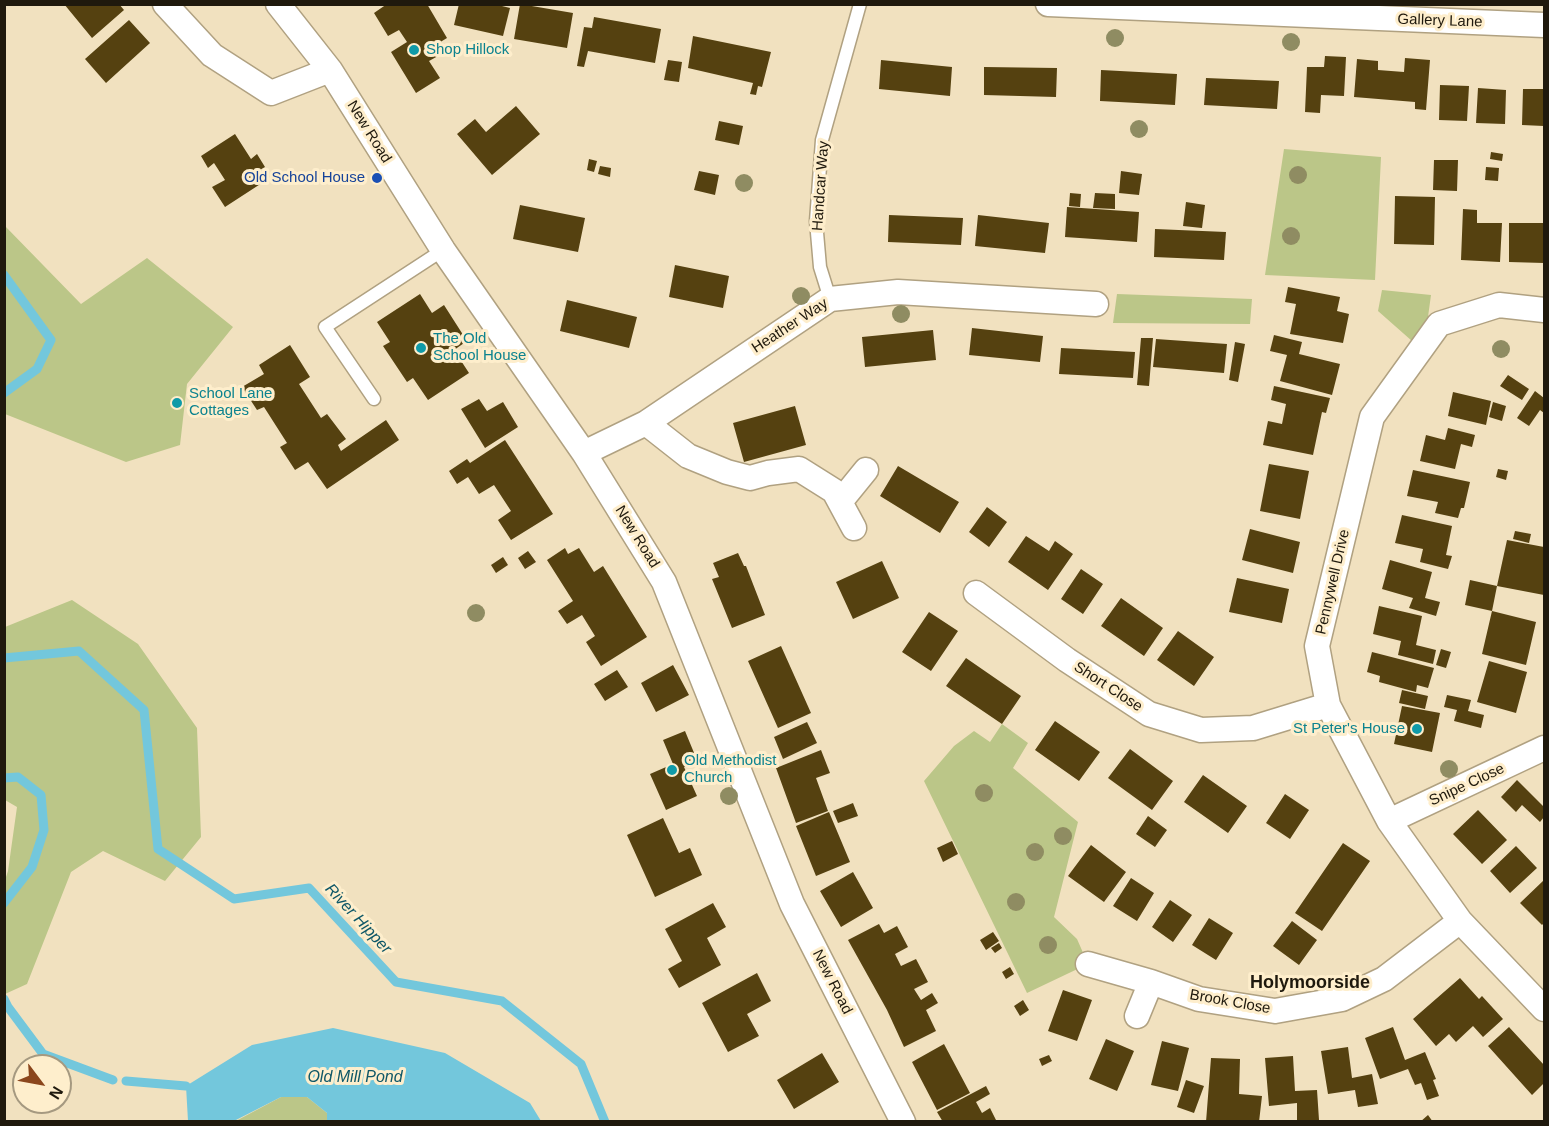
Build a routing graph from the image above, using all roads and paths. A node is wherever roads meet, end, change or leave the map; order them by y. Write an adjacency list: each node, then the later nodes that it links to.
1 (165, 4): 6 (street)
2 (278, 4): 6 (street, New Road)
3 (860, 4): 8 (lane, Handcar Way)
4 (1048, 4): 5 (street, Gallery Lane)
5 (1545, 25)
6 (330, 70): 7 (street, New Road)
7 (443, 250): 11 (lane); 13 (street, New Road)
8 (830, 299): 9 (street, Heather Way); 12 (street, Heather Way)
9 (1096, 304)
10 (1545, 310): 18 (street, Pennywell Drive)
11 (374, 399)
12 (646, 423): 13 (street, Heather Way); 15 (street)
13 (584, 453): 26 (street, New Road)
14 (866, 470): 15 (street)
15 (840, 502): 16 (street)
16 (854, 528)
17 (976, 593): 18 (street, Short Close)
18 (1328, 705): 20 (street, Pennywell Drive)
19 (1545, 748): 20 (street, Snipe Close)
20 (1389, 821): 21 (street, Pennywell Drive)
21 (1460, 921): 23 (street, Brook Close); 24 (street, Pennywell Drive)
22 (1088, 964): 23 (street, Brook Close)
23 (1151, 982): 25 (street)
24 (1545, 1009)
25 (1137, 1016)
26 (903, 1122)

